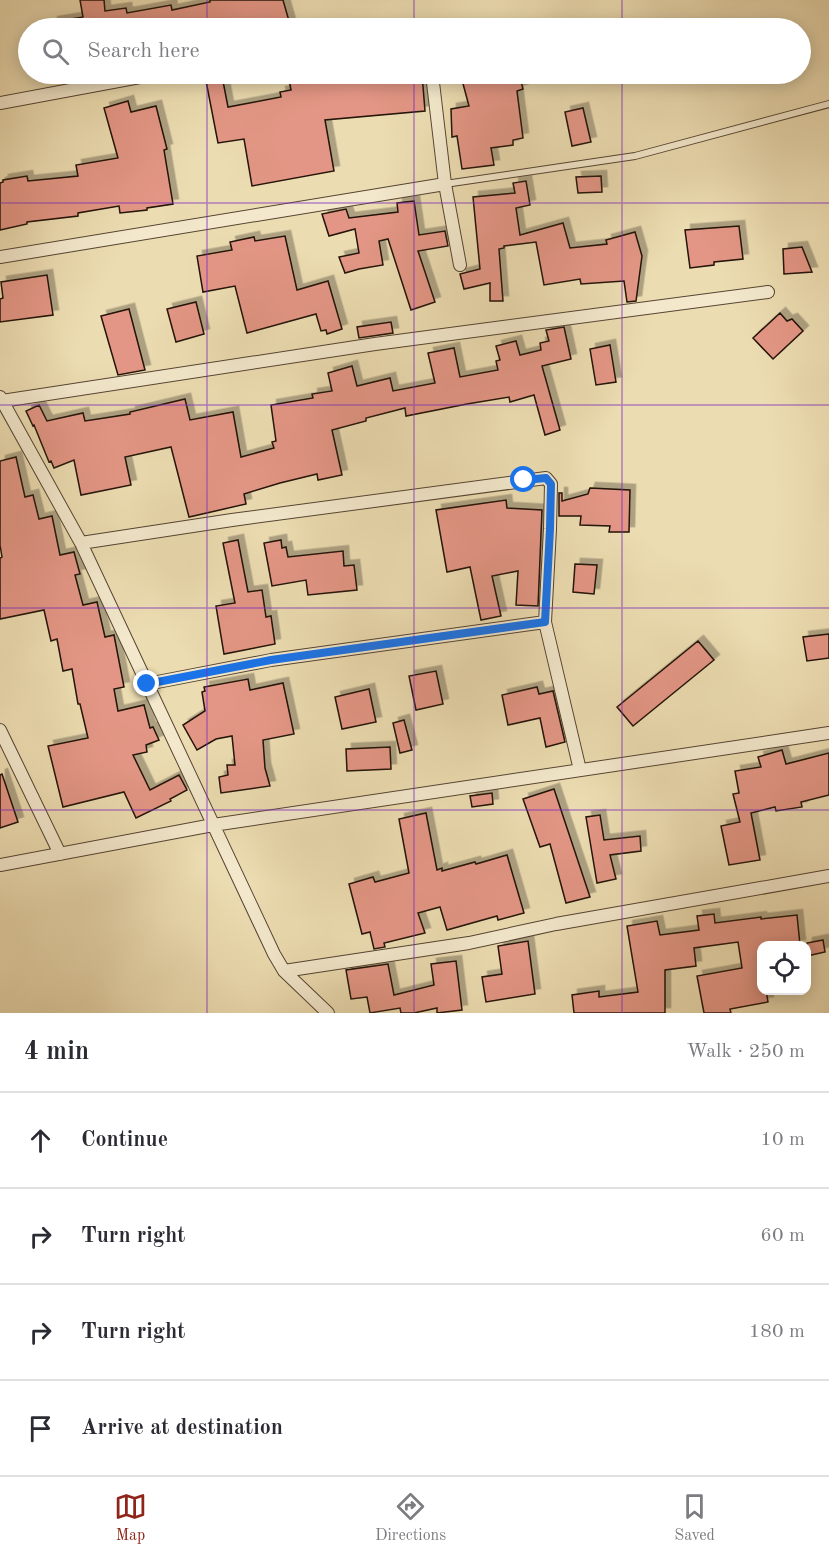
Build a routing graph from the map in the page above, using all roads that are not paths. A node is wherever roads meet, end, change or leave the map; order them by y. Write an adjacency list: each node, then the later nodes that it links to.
1 (104, 84): 3 (street)
2 (433, 84): 5 (street)
3 (0, 104)
4 (829, 104): 5 (lane)
5 (445, 183): 6 (street); 7 (street)
6 (0, 257)
7 (460, 265)
8 (768, 292): 9 (street)
9 (1, 399): 10 (street)
10 (81, 543): 11 (street); 12 (street)
11 (545, 622): 12 (street); 15 (street)
12 (147, 684): 16 (street)
13 (0, 729): 17 (street)
14 (829, 733): 15 (street)
15 (580, 770): 16 (street)
16 (213, 825): 17 (street); 20 (street)
17 (60, 854): 18 (street)
18 (0, 866)
19 (829, 876): 20 (street)
20 (284, 971): 21 (street)
21 (328, 1013)

